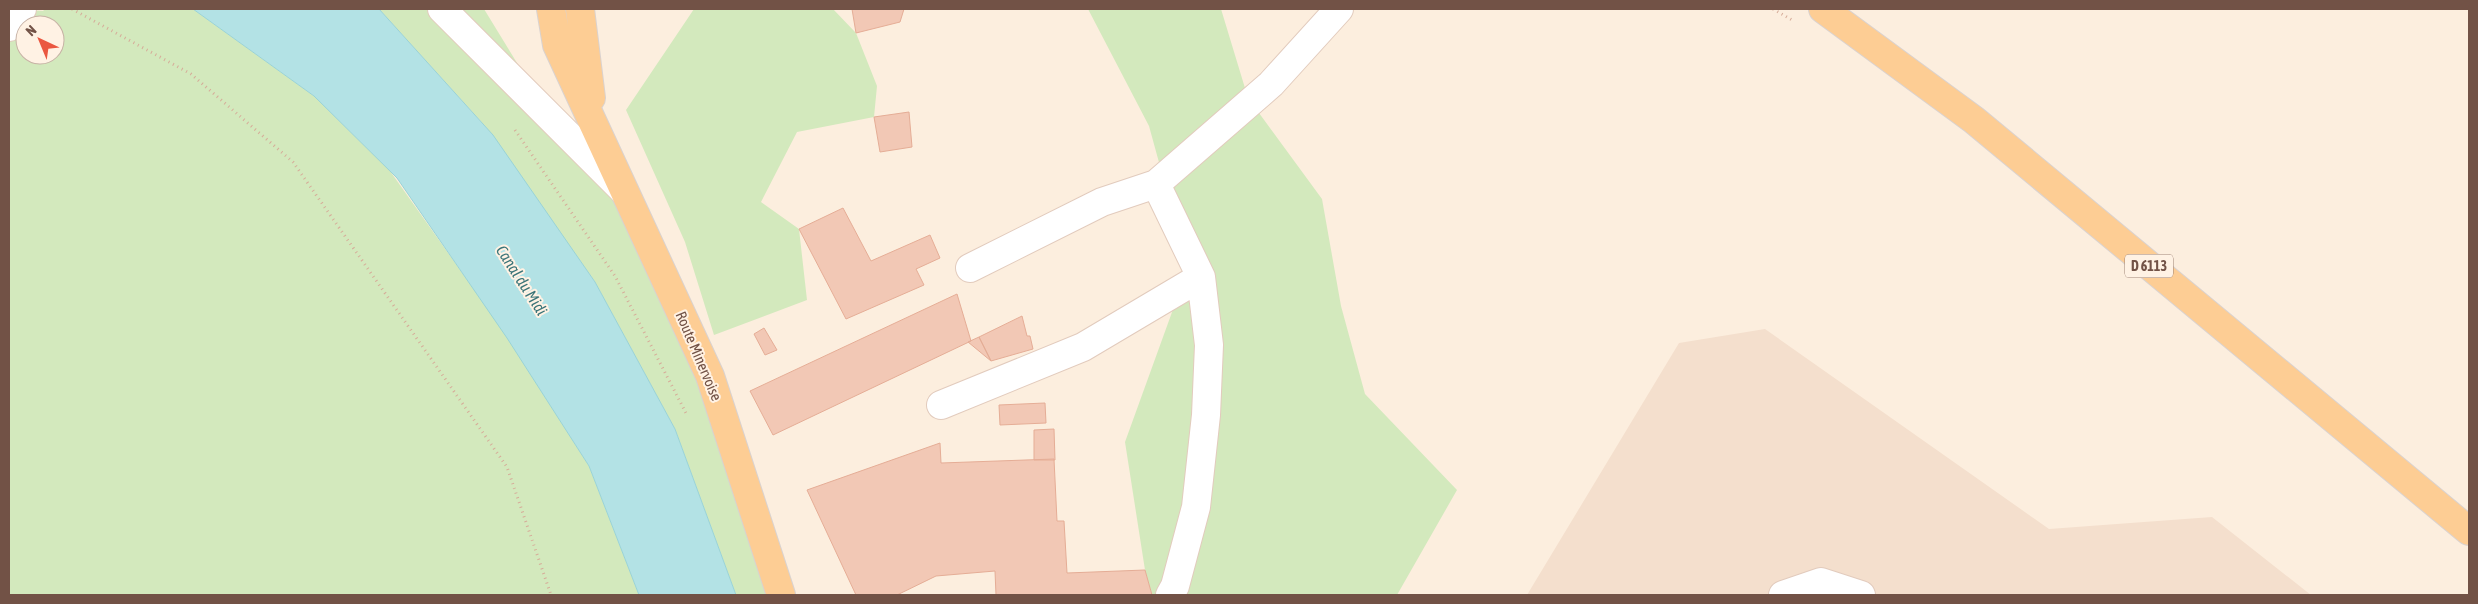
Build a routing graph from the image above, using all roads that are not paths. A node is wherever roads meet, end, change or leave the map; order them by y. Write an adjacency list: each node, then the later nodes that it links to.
1 (22, 9): 7 (street)
2 (442, 9): 10 (street)
3 (551, 9): 8 (main road, Route Minervoise)
4 (580, 9): 8 (main road)
5 (1339, 9): 9 (street)
6 (1823, 9): 14 (main road, D 6113)
7 (9, 28)
8 (595, 125): 10 (main road, Route Minervoise)
9 (1156, 184): 11 (street); 12 (street)
10 (626, 193): 15 (main road, Route Minervoise)
11 (970, 268)
12 (1201, 277): 13 (street); 16 (street)
13 (941, 405)
14 (2469, 531)
15 (781, 595)
16 (1170, 595)
17 (1783, 595): 18 (street)
18 (1860, 595)

